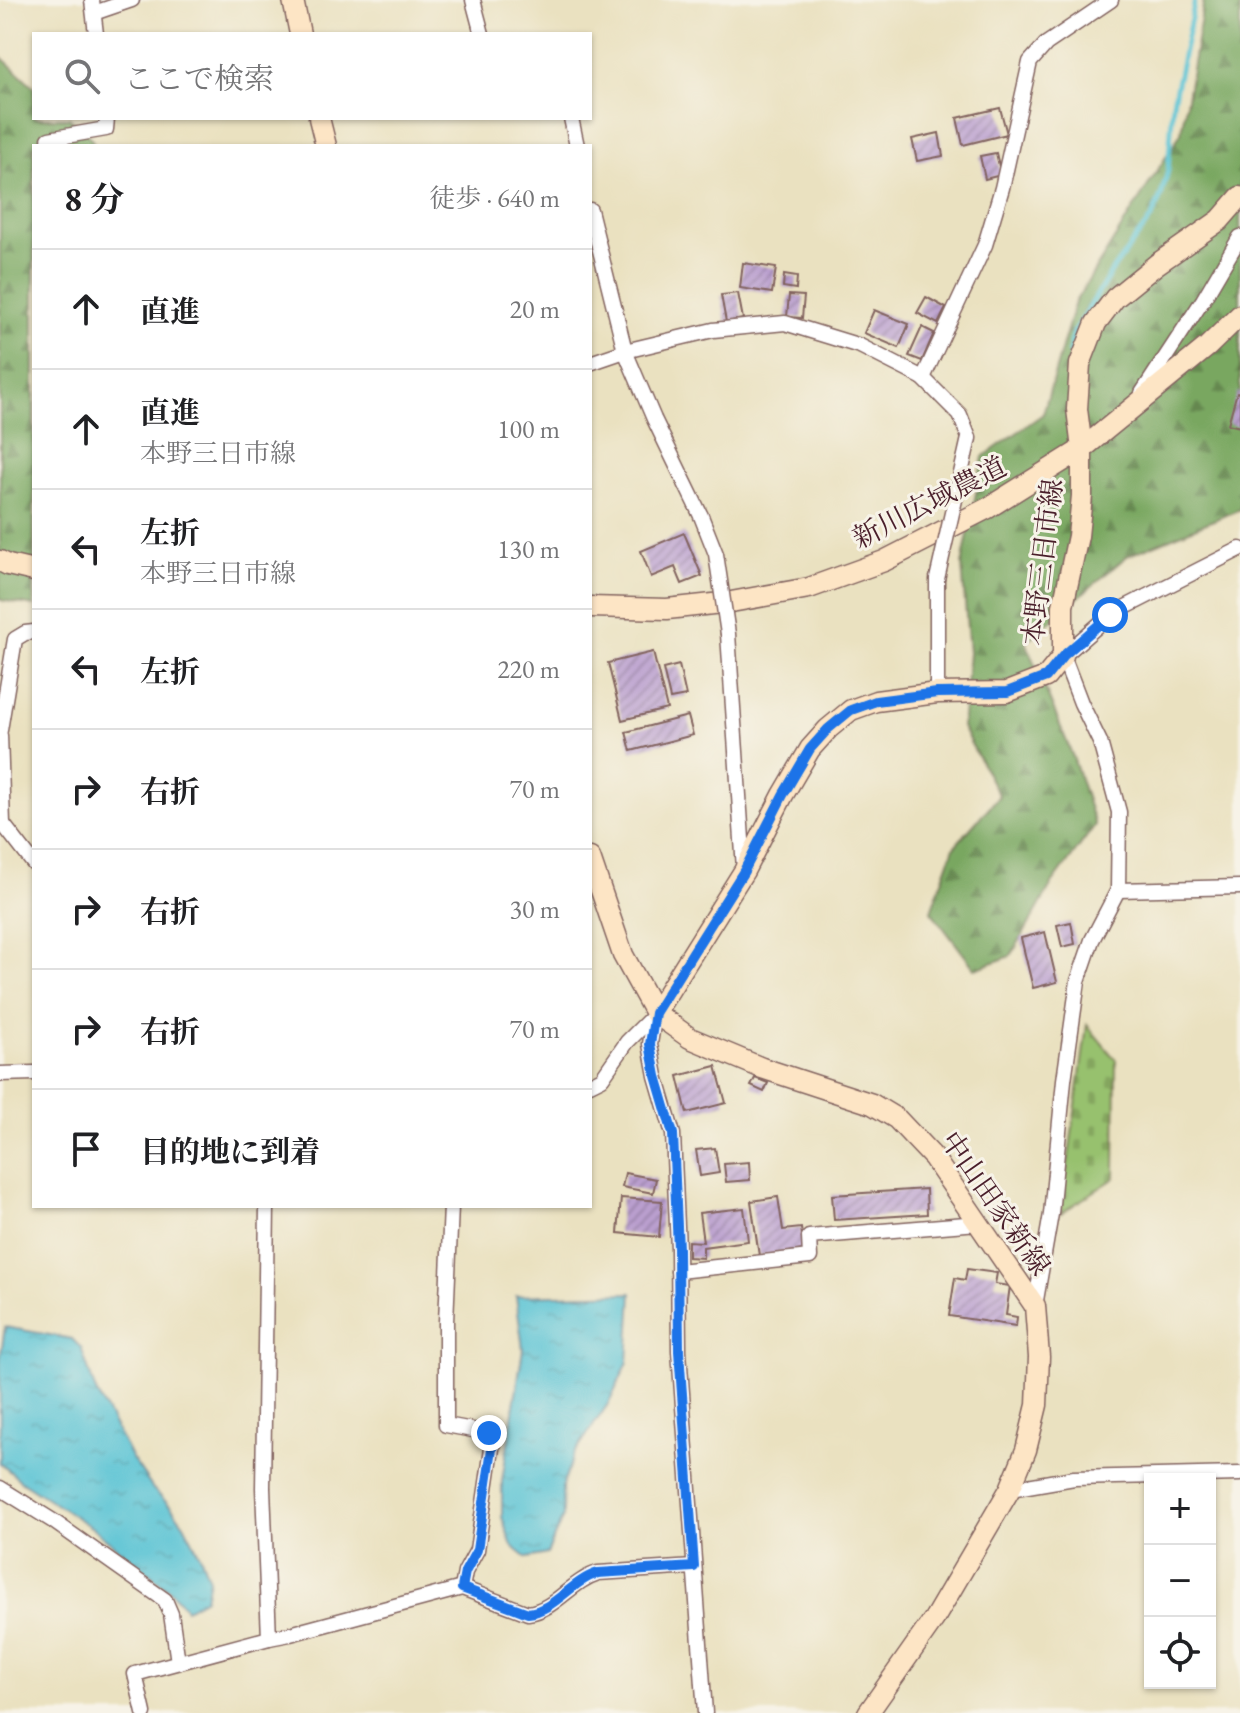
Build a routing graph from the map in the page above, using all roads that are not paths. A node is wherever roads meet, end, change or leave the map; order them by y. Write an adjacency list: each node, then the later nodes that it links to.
1 (132, 0): 5 (street)
2 (293, 0): 7 (main road)
3 (473, 0): 8 (street)
4 (1111, 0): 21 (street)
5 (93, 6): 6 (street)
6 (96, 32)
7 (300, 32)
8 (481, 32)
9 (107, 120): 12 (street)
10 (320, 120): 13 (main road)
11 (571, 120): 14 (street)
12 (49, 139)
13 (326, 144)
14 (577, 144)
15 (1240, 197): 23 (main road, 本野三日市線)
16 (592, 229): 19 (street)
17 (1240, 237): 22 (street)
18 (1240, 315): 22 (main road, 新川広域農道)
19 (625, 351): 20 (street); 21 (street); 35 (street, bridge)
20 (592, 362)
21 (923, 378): 30 (street, bridge)
22 (1133, 407): 23 (main road, 新川広域農道)
23 (1082, 449): 27 (main road, 新川広域農道); 29 (main road, 本野三日市線)
24 (1240, 549): 29 (street)
25 (0, 561): 26 (main road)
26 (32, 570)
27 (592, 607)
28 (32, 632): 31 (street)
29 (1063, 656): 30 (main road, 本野三日市線); 37 (street)
30 (937, 693): 35 (main road, 本野三日市線)
31 (0, 732): 32 (street)
32 (2, 824): 33 (street)
33 (32, 862)
34 (592, 864): 38 (main road, 中山田家新線)
35 (744, 871): 38 (main road, 本野三日市線)
36 (1240, 887): 37 (street)
37 (1118, 890): 46 (street)
38 (655, 1013): 41 (street); 44 (main road, 中山田家新線); 45 (street)
39 (32, 1073): 40 (street)
40 (0, 1074)
41 (592, 1083)
42 (267, 1208): 52 (street)
43 (451, 1208): 51 (street)
44 (978, 1223): 45 (street); 46 (main road, 中山田家新線)
45 (678, 1271): 50 (street)
46 (1035, 1306): 49 (main road, 中山田家新線)
47 (1240, 1474): 49 (street)
48 (0, 1488): 53 (street)
49 (1010, 1489): 56 (main road, 中山田家新線)
50 (694, 1567): 51 (street); 55 (street)
51 (462, 1588): 52 (street)
52 (269, 1638): 53 (street)
53 (178, 1662): 54 (street)
54 (144, 1713)
55 (705, 1713)
56 (868, 1713)

